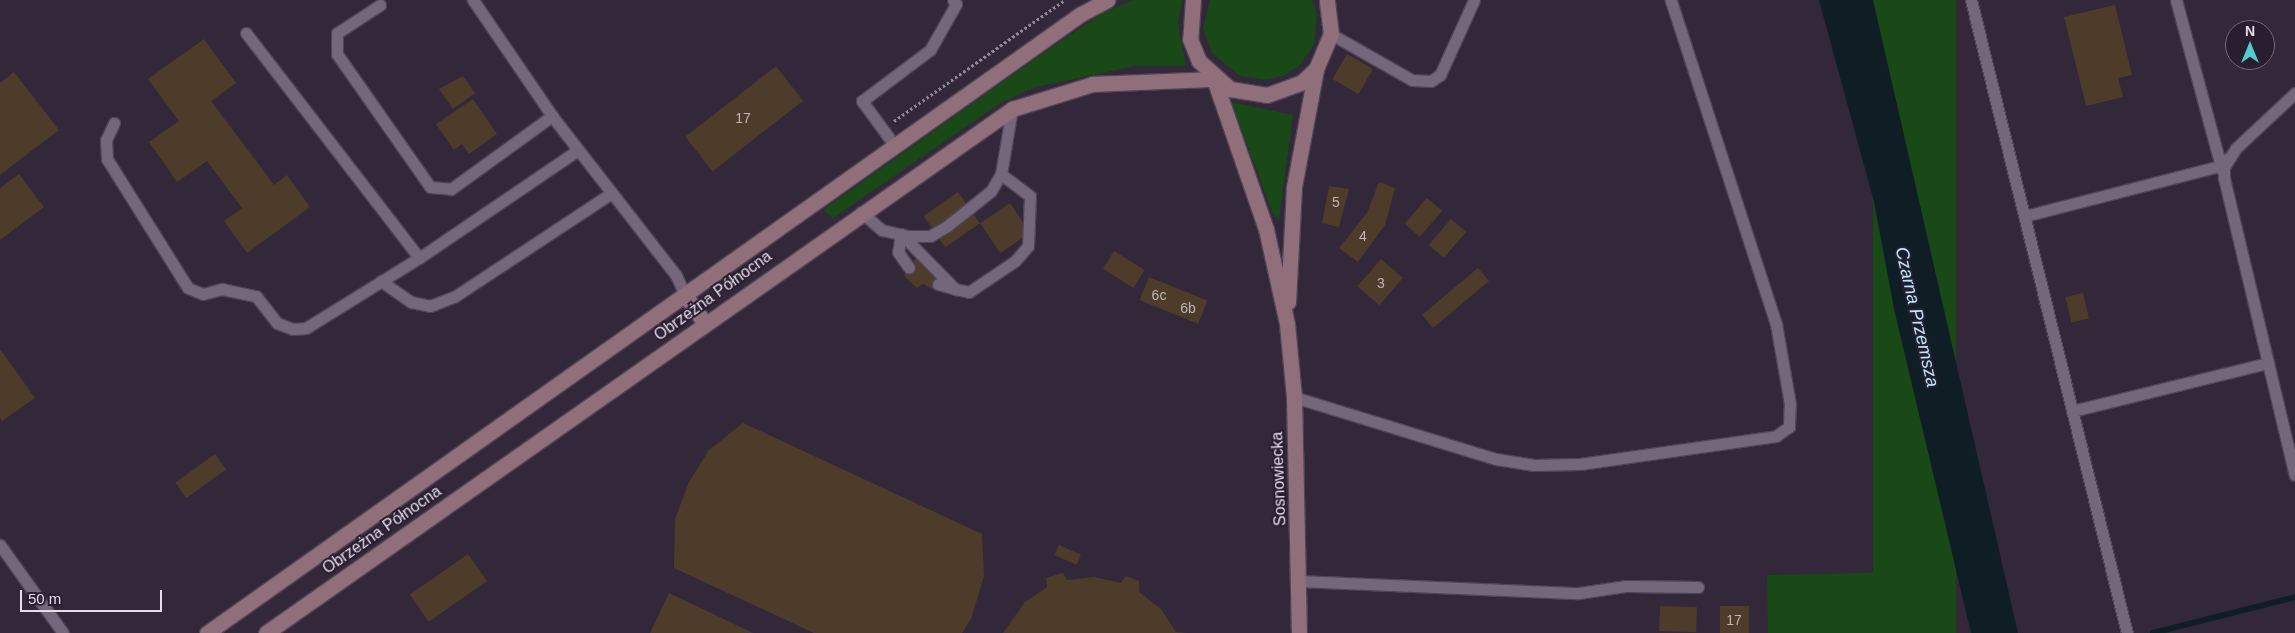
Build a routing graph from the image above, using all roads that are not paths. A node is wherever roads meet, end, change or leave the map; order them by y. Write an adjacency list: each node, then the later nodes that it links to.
1 (473, 0): 19 (lane)
2 (1100, 0): 12 (street)
3 (1107, 0): 12 (street, Obrzeżna Północna)
4 (1193, 0): 16 (street, Sosnowiecka)
5 (1671, 0): 38 (lane)
6 (1971, 0): 27 (lane)
7 (2176, 0): 23 (lane)
8 (956, 1): 21 (lane)
9 (1470, 2): 14 (lane)
10 (1330, 3): 14 (street, Sosnowiecka)
11 (380, 5): 19 (lane)
12 (1081, 14): 21 (street, Obrzeżna Północna)
13 (246, 33): 29 (lane)
14 (1331, 34): 15 (street, Sosnowiecka)
15 (1316, 69): 16 (street, Sosnowiecka); 36 (street, Sosnowiecka)
16 (1214, 79): 18 (street, Obrzeżna Północna); 36 (street, Sosnowiecka)
17 (2295, 93): 23 (lane)
18 (1012, 109): 24 (lane); 26 (street, Obrzeżna Północna)
19 (552, 116): 22 (lane)
20 (114, 124): 31 (lane)
21 (895, 146): 34 (street, Obrzeżna Północna)
22 (578, 150): 25 (lane); 29 (lane)
23 (2224, 162): 27 (lane); 37 (lane)
24 (1001, 174): 28 (lane); 33 (lane)
25 (612, 193): 31 (lane); 34 (lane)
26 (861, 212): 28 (lane); 35 (street, Obrzeżna Północna)
27 (2025, 216): 39 (lane)
28 (901, 234): 30 (lane); 33 (lane)
29 (419, 258): 31 (lane)
30 (909, 268)
31 (381, 281)
32 (938, 284): 33 (lane)
33 (955, 289)
34 (685, 295): 35 (street); 46 (street, Obrzeżna Północna)
35 (705, 324): 47 (street, Obrzeżna Północna)
36 (1287, 324): 38 (street, Sosnowiecka)
37 (2268, 363): 39 (lane); 40 (lane)
38 (1294, 397): 42 (street, Sosnowiecka)
39 (2072, 410): 44 (lane)
40 (2295, 475)
41 (0, 545): 45 (lane)
42 (1299, 581): 43 (lane); 48 (street, Sosnowiecka)
43 (1698, 588)
44 (2126, 632)
45 (63, 633)
46 (207, 633)
47 (266, 633)
48 (1299, 633)

